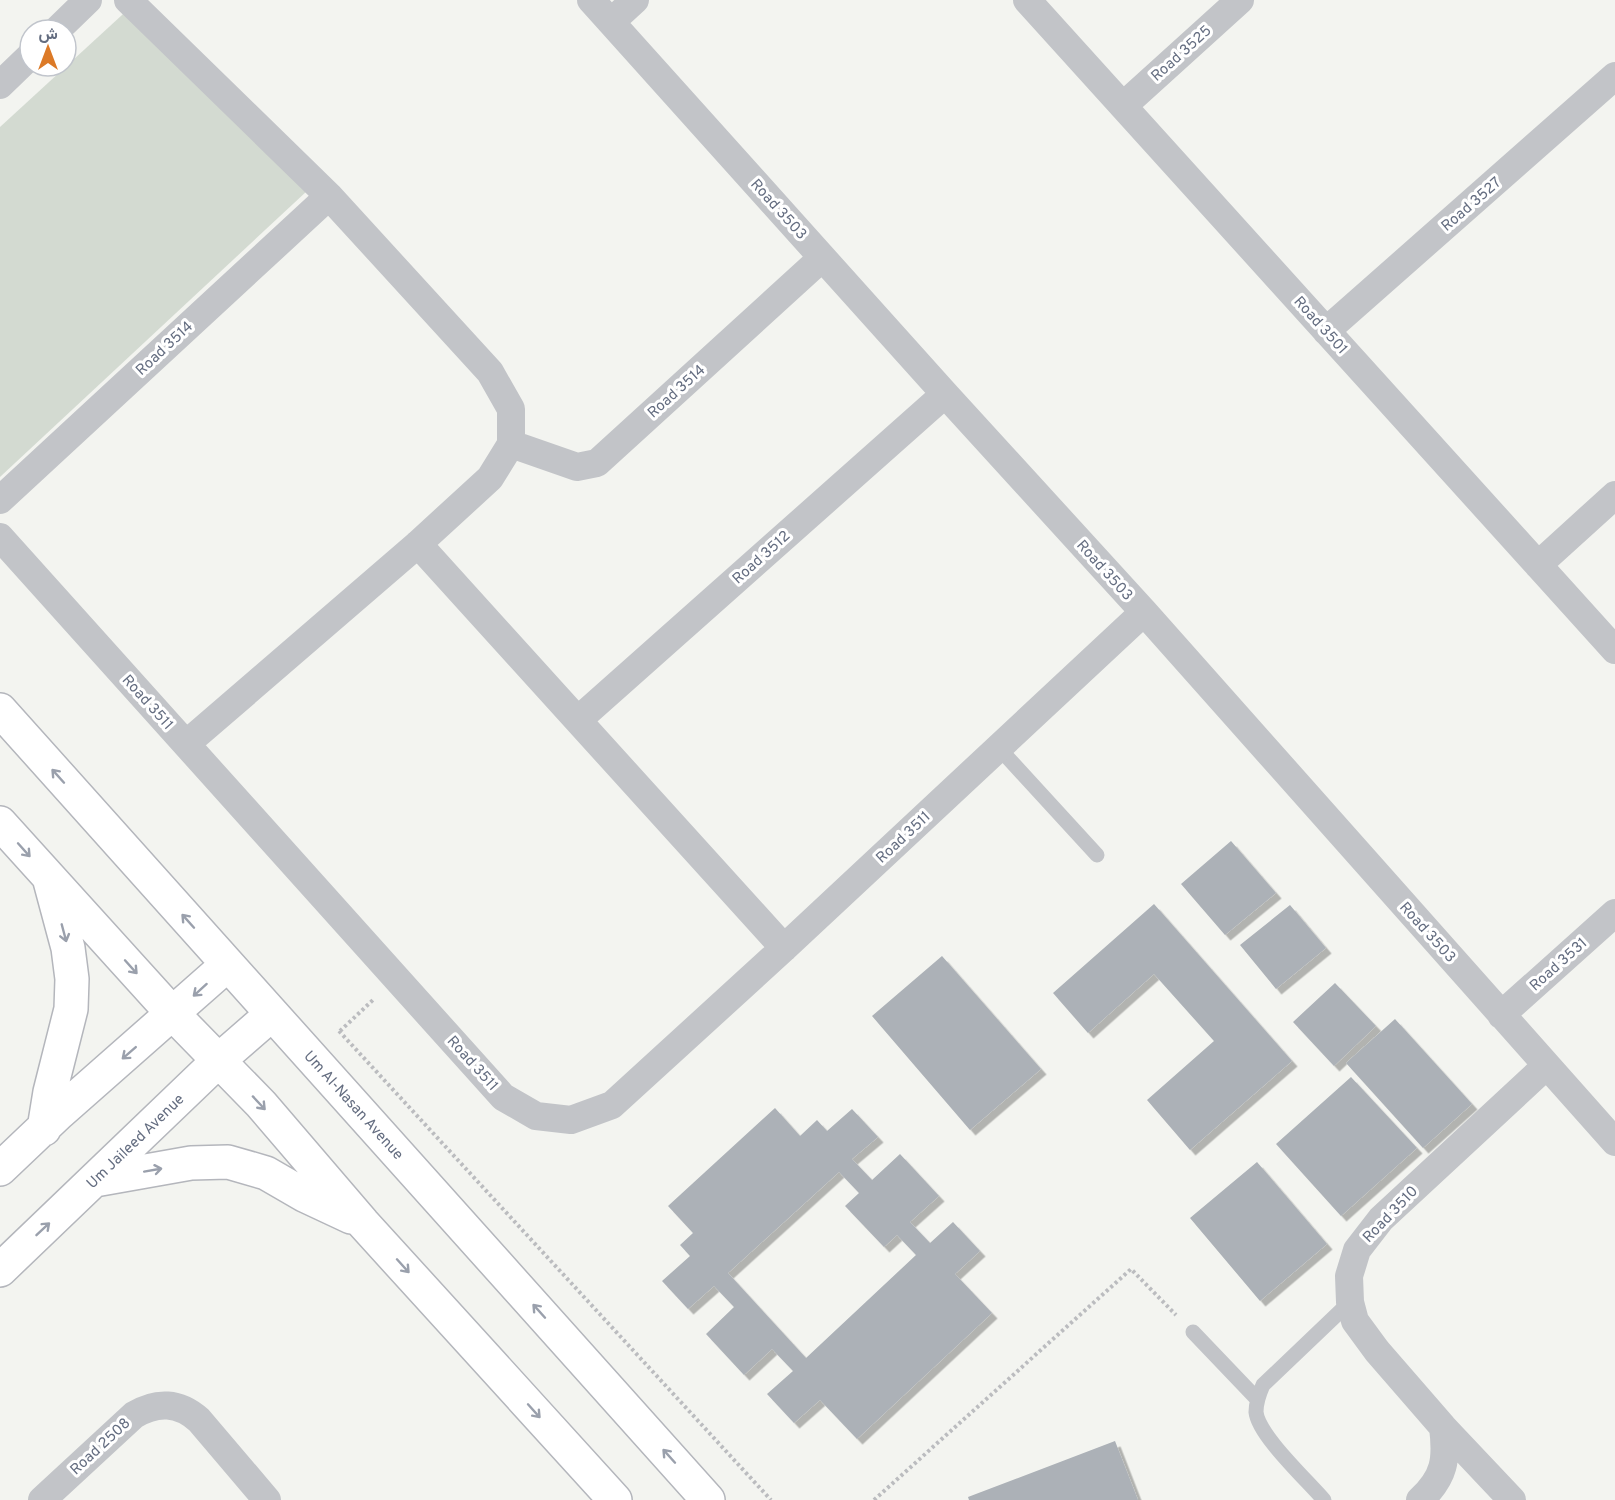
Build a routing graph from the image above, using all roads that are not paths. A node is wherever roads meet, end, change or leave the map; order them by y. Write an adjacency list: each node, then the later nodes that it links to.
1 (88, 0): 7 (street)
2 (129, 0): 13 (street)
3 (591, 0): 8 (street, Road 3503)
4 (635, 0): 8 (street)
5 (1027, 0): 12 (street, Road 3501)
6 (1240, 0): 12 (street, Road 3525)
7 (69, 18)
8 (611, 22): 14 (street, Road 3503)
9 (18, 68): 11 (street)
10 (1615, 76): 15 (street, Road 3527)
11 (0, 85)
12 (1122, 106): 15 (street, Road 3501)
13 (329, 196): 17 (street); 19 (street, Road 3514)
14 (822, 258): 16 (street, Road 3503); 17 (street, Road 3514)
15 (1326, 331): 22 (street, Road 3501)
16 (945, 394): 23 (street, Road 3503); 26 (street, Road 3512)
17 (511, 444): 21 (street)
18 (1615, 495): 22 (street)
19 (0, 500)
20 (0, 537): 27 (street, Road 3511)
21 (418, 544): 26 (street); 27 (street)
22 (1538, 565): 24 (street, Road 3501)
23 (1144, 612): 28 (street, Road 3511); 37 (street, Road 3503)
24 (1615, 651)
25 (0, 710): 34 (main road, Um Al-Nasan Avenue, one-way to 25)
26 (578, 720): 33 (street)
27 (186, 744): 33 (street, Road 3511)
28 (998, 747): 30 (lane); 33 (street, Road 3511)
29 (0, 823): 31 (main road, one-way to 31)
30 (1097, 855)
31 (49, 877): 35 (main road, one-way to 35); 40 (main road, one-way to 40)
32 (1615, 913): 37 (street, Road 3531)
33 (784, 948)
34 (227, 965): 35 (main road, one-way to 35); 36 (main road, Um Al-Nasan Avenue)
35 (173, 1014): 38 (main road); 40 (main road, one-way to 40)
36 (272, 1014): 38 (main road, Um Jaileed Avenue); 53 (main road, Um Al-Nasan Avenue, one-way to 36)
37 (1501, 1015): 39 (street, Road 3503)
38 (218, 1061): 43 (main road, Um Jaileed Avenue); 44 (main road, one-way to 44)
39 (1546, 1066): 41 (street, Road 3503); 46 (street, Road 3510)
40 (44, 1129): 42 (main road)
41 (1615, 1142)
42 (0, 1169)
43 (95, 1180): 44 (main road, one-way to 44); 45 (main road, Um Jaileed Avenue, one-way to 43)
44 (363, 1223): 52 (main road, one-way to 52)
45 (0, 1269)
46 (1350, 1302): 48 (lane); 49 (street, Road 3510)
47 (1193, 1332): 48 (lane)
48 (1257, 1399): 54 (lane)
49 (1443, 1427): 55 (street); 56 (street, Road 3510)
50 (42, 1500): 51 (street, Road 2508)
51 (267, 1500)
52 (615, 1500)
53 (708, 1500)
54 (1324, 1500)
55 (1420, 1500)
56 (1512, 1500)

